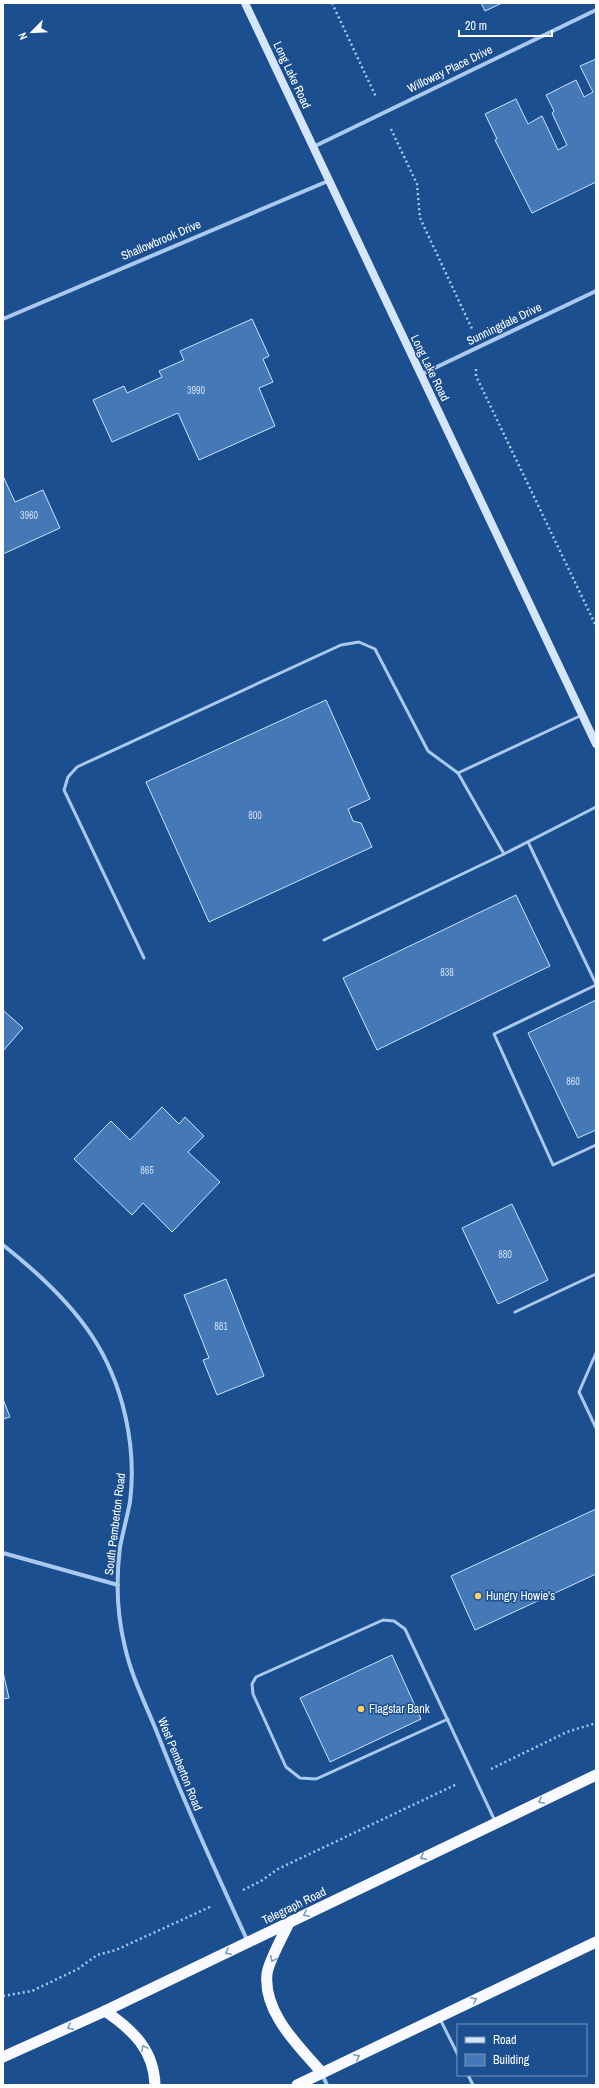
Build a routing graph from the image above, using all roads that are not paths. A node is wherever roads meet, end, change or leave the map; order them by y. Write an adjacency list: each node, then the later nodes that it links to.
1 (245, 3): 3 (main road, Long Lake Road)
2 (596, 10): 3 (street, Willoway Place Drive)
3 (313, 147): 4 (main road, Long Lake Road)
4 (328, 181): 6 (street, Shallowbrook Drive); 7 (main road, Long Lake Road)
5 (596, 290): 7 (street, Sunningdale Drive)
6 (3, 319)
7 (420, 375): 8 (main road, Long Lake Road)
8 (582, 715): 9 (main road, Long Lake Road); 10 (lane)
9 (596, 744)
10 (458, 773): 13 (lane); 15 (lane)
11 (596, 807): 12 (lane)
12 (528, 842): 13 (lane); 16 (lane)
13 (504, 854): 14 (lane)
14 (324, 940)
15 (144, 958)
16 (596, 985): 17 (lane)
17 (596, 1145)
18 (3, 1245): 24 (street, South Pemberton Road)
19 (596, 1274): 20 (lane)
20 (515, 1312)
21 (596, 1353): 22 (lane)
22 (596, 1428)
23 (3, 1553): 24 (street)
24 (118, 1585): 29 (street, West Pemberton Road)
25 (448, 1719): 25 (lane); 27 (lane)
26 (596, 1775): 27 (highway, Telegraph Road, one-way to 27)
27 (496, 1822): 28 (highway, Telegraph Road, one-way to 28)
28 (288, 1923): 29 (highway, Telegraph Road); 35 (highway, one-way to 35)
29 (248, 1942): 31 (highway, Telegraph Road, one-way to 31)
30 (596, 1942): 32 (highway, one-way to 30)
31 (105, 2011): 34 (highway, Telegraph Road, one-way to 34); 37 (highway, one-way to 31)
32 (439, 2017): 33 (lane); 35 (highway, one-way to 32)
33 (457, 2053)
34 (3, 2057)
35 (322, 2073): 38 (highway); 39 (street)
36 (468, 2076): 40 (lane)
37 (155, 2085)
38 (297, 2085)
39 (327, 2085)
40 (473, 2085)

